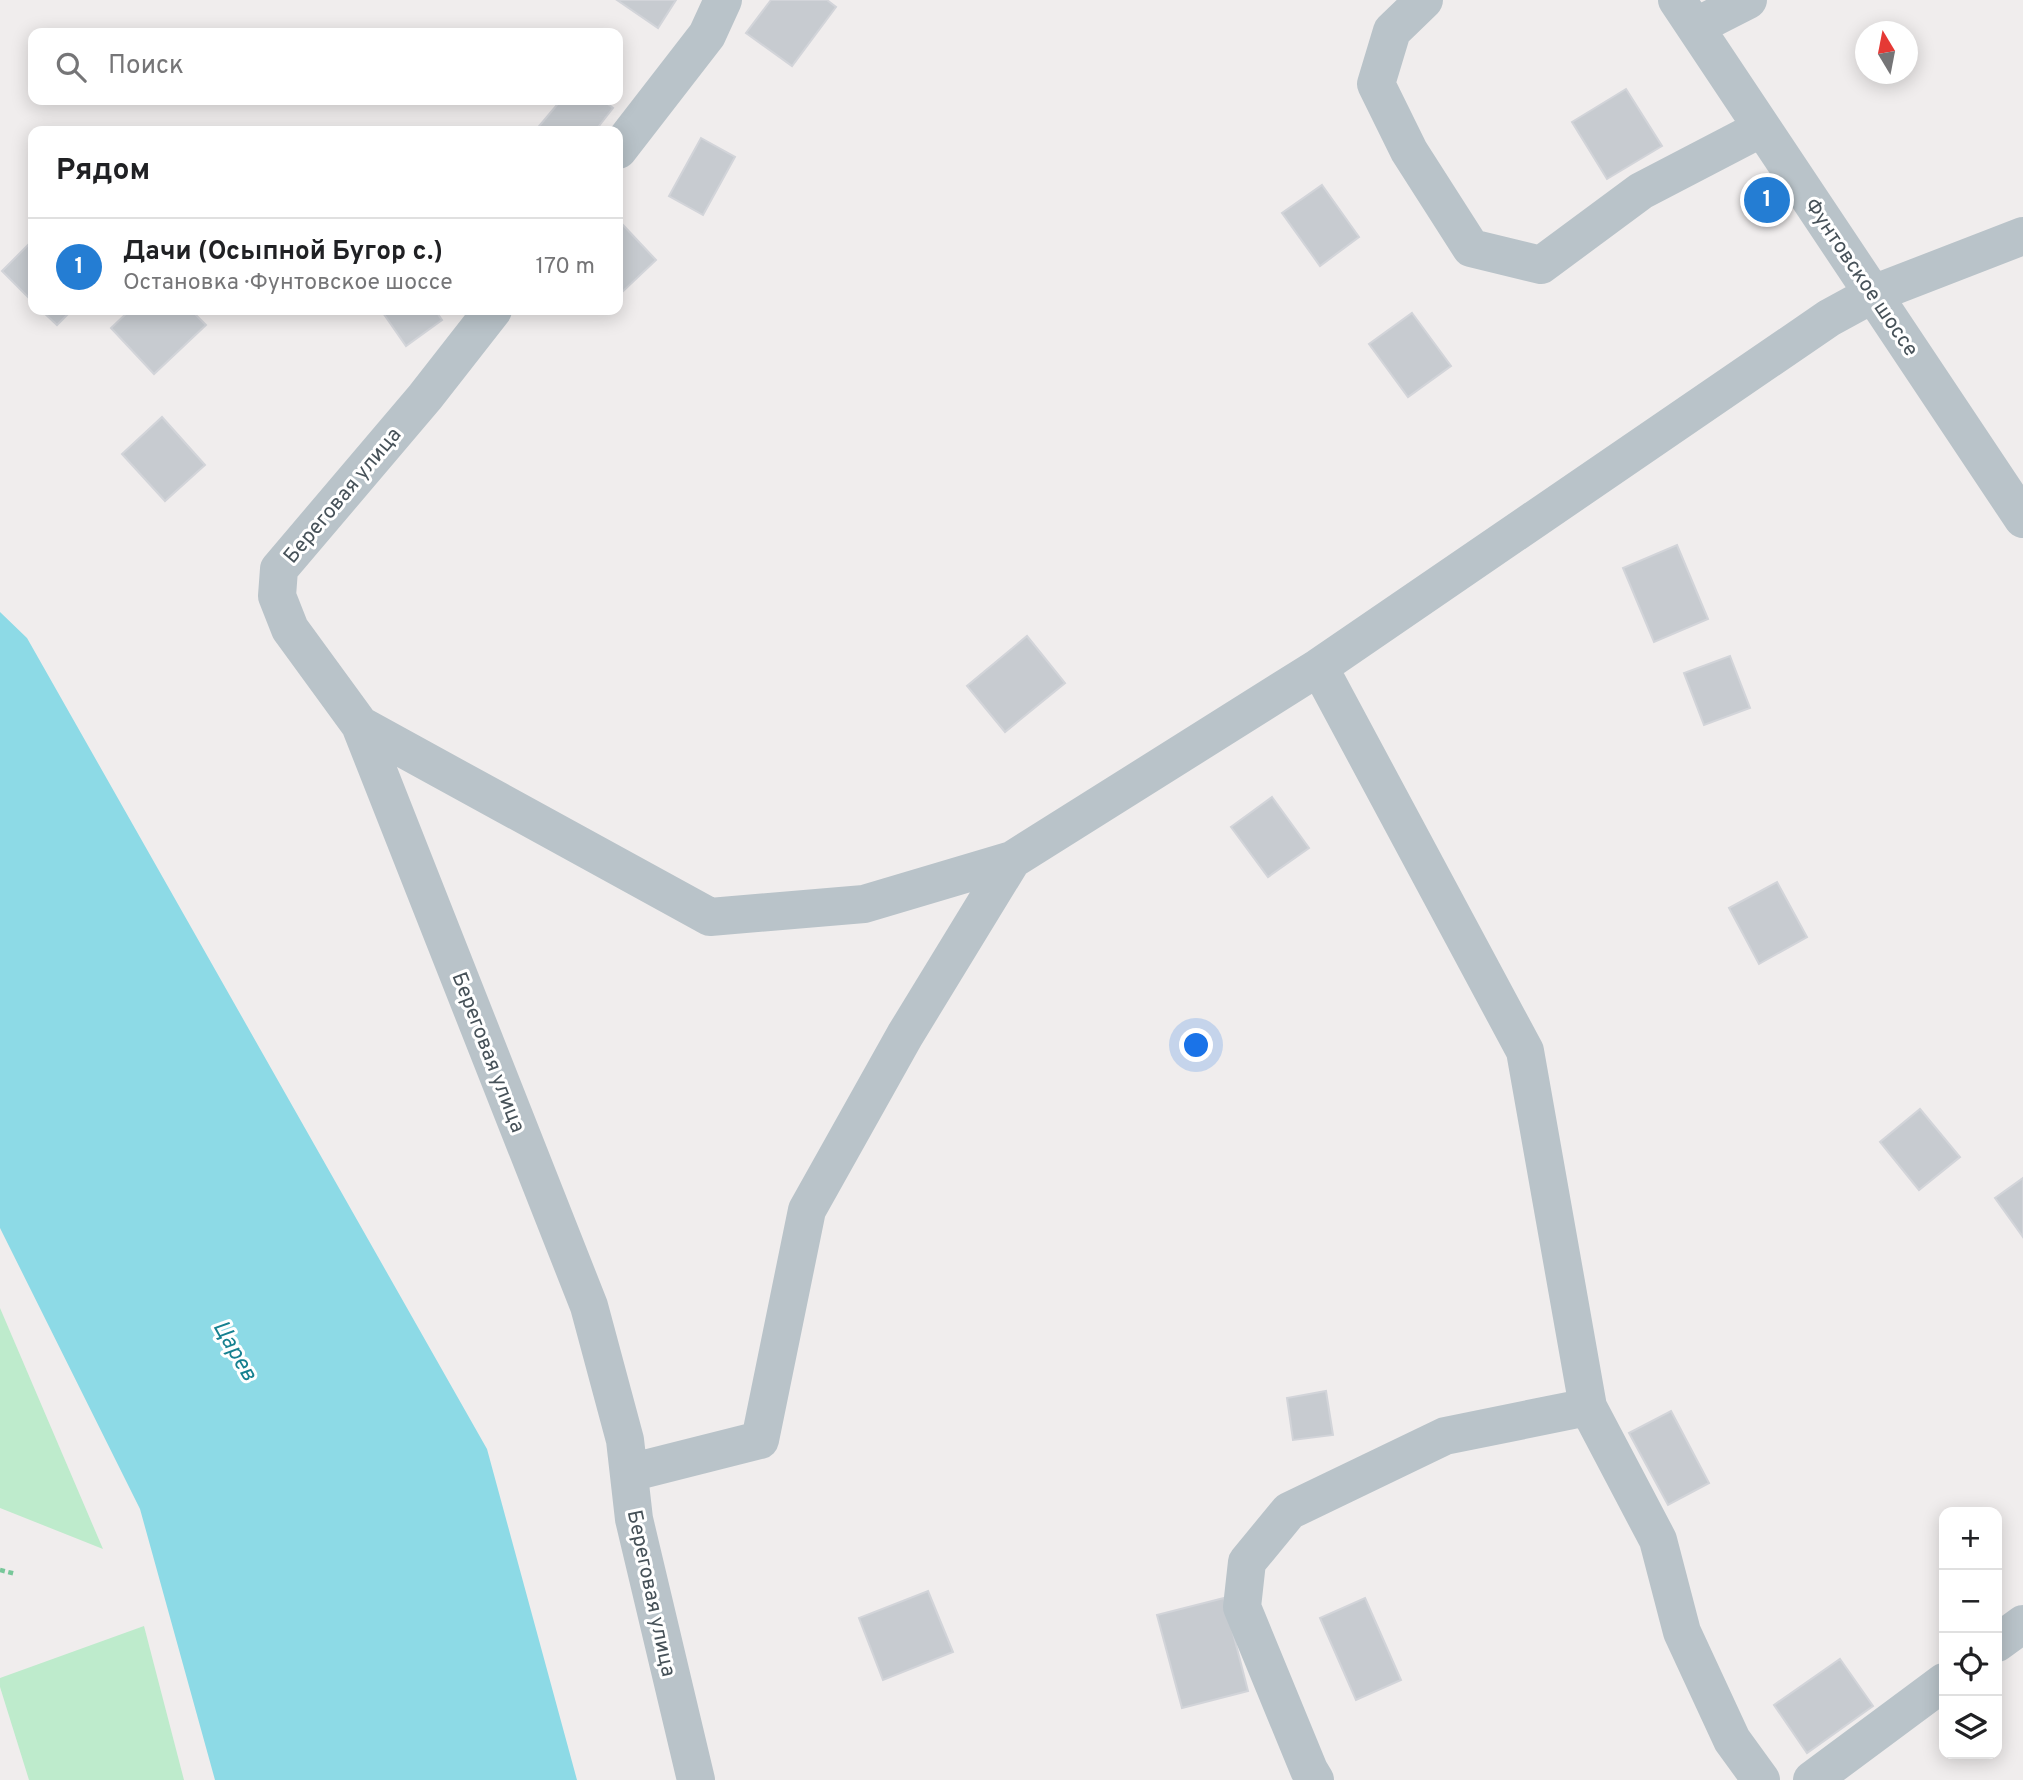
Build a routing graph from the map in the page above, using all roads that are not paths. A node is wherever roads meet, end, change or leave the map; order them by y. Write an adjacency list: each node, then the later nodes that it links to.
1 (723, 0): 6 (street)
2 (1424, 0): 5 (street)
3 (1748, 0): 4 (street)
4 (1686, 14): 5 (street, Фунтовское шоссе)
5 (1762, 128): 8 (street, Фунтовское шоссе)
6 (623, 144)
7 (2023, 236): 8 (street)
8 (1873, 293): 10 (street, Фунтовское шоссе); 11 (street)
9 (489, 315): 12 (street, Береговая улица)
10 (2023, 519)
11 (1320, 667): 13 (street); 14 (street)
12 (360, 725): 13 (street); 15 (street, Береговая улица)
13 (1012, 860): 15 (street)
14 (1588, 1407): 21 (street); 22 (street)
15 (629, 1473): 20 (street, Береговая улица)
16 (2023, 1624): 17 (street)
17 (2002, 1639)
18 (1939, 1686): 19 (street)
19 (1818, 1778)
20 (696, 1780)
21 (1315, 1780)
22 (1761, 1780)

